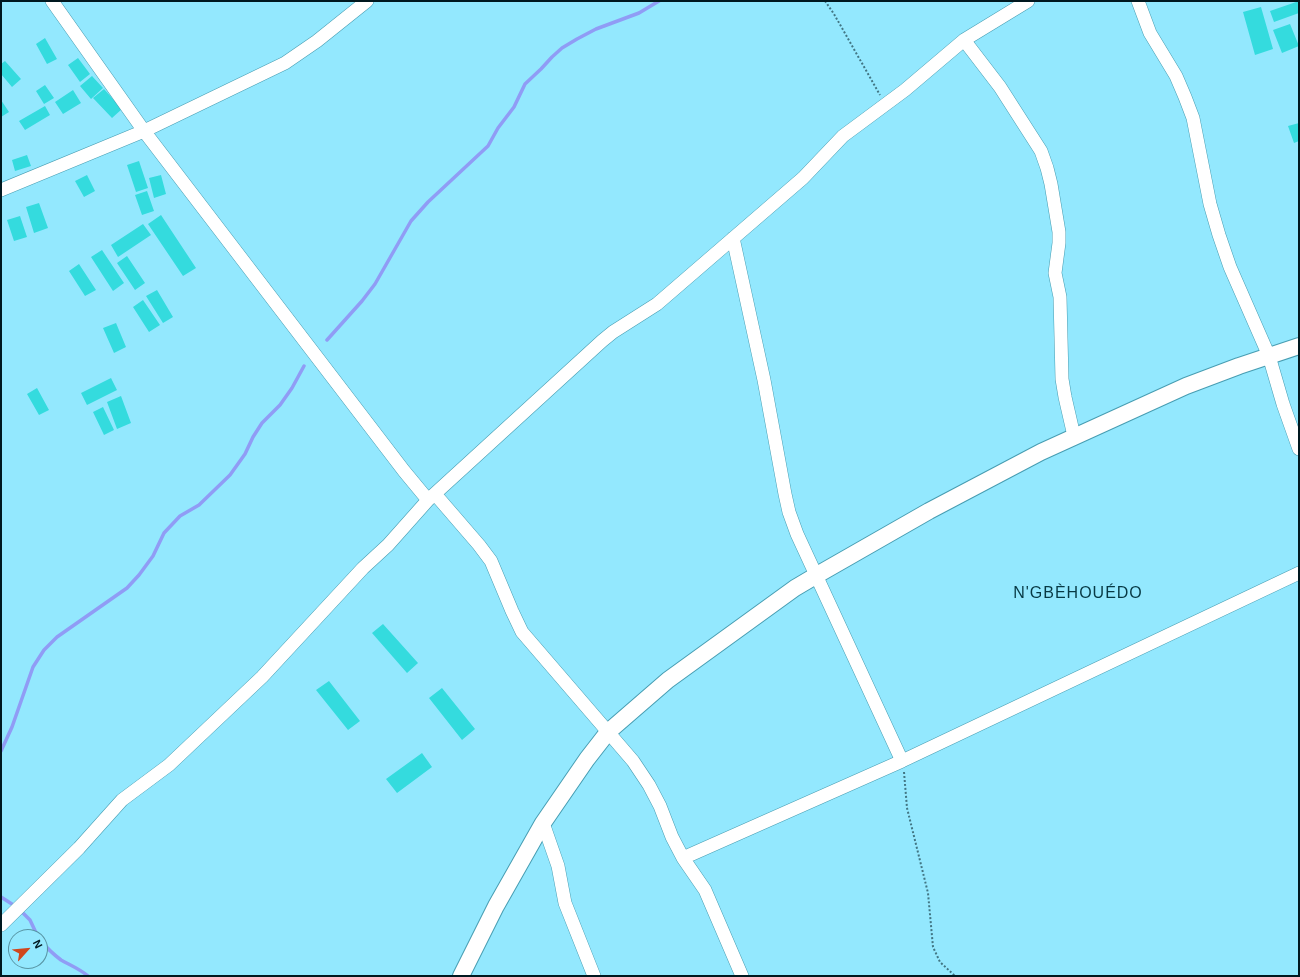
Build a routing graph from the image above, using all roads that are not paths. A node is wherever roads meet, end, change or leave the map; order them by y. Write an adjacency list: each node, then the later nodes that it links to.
1 (52, 1): 6 (street)
2 (367, 1): 6 (street)
3 (1028, 1): 5 (street)
4 (1138, 1): 10 (street)
5 (964, 40): 8 (street); 11 (street)
6 (144, 131): 7 (street); 13 (street)
7 (1, 190)
8 (733, 238): 13 (street); 15 (street)
9 (1299, 346): 10 (street)
10 (1269, 356): 11 (street); 12 (street)
11 (1074, 436): 15 (street)
12 (1299, 448)
13 (431, 497): 16 (street); 20 (street)
14 (1299, 573): 17 (street)
15 (817, 575): 16 (street); 17 (street)
16 (608, 732): 18 (street); 19 (street)
17 (902, 761): 19 (street)
18 (543, 823): 21 (street); 22 (street)
19 (683, 858): 23 (street)
20 (1, 925)
21 (461, 976)
22 (594, 976)
23 (742, 976)

